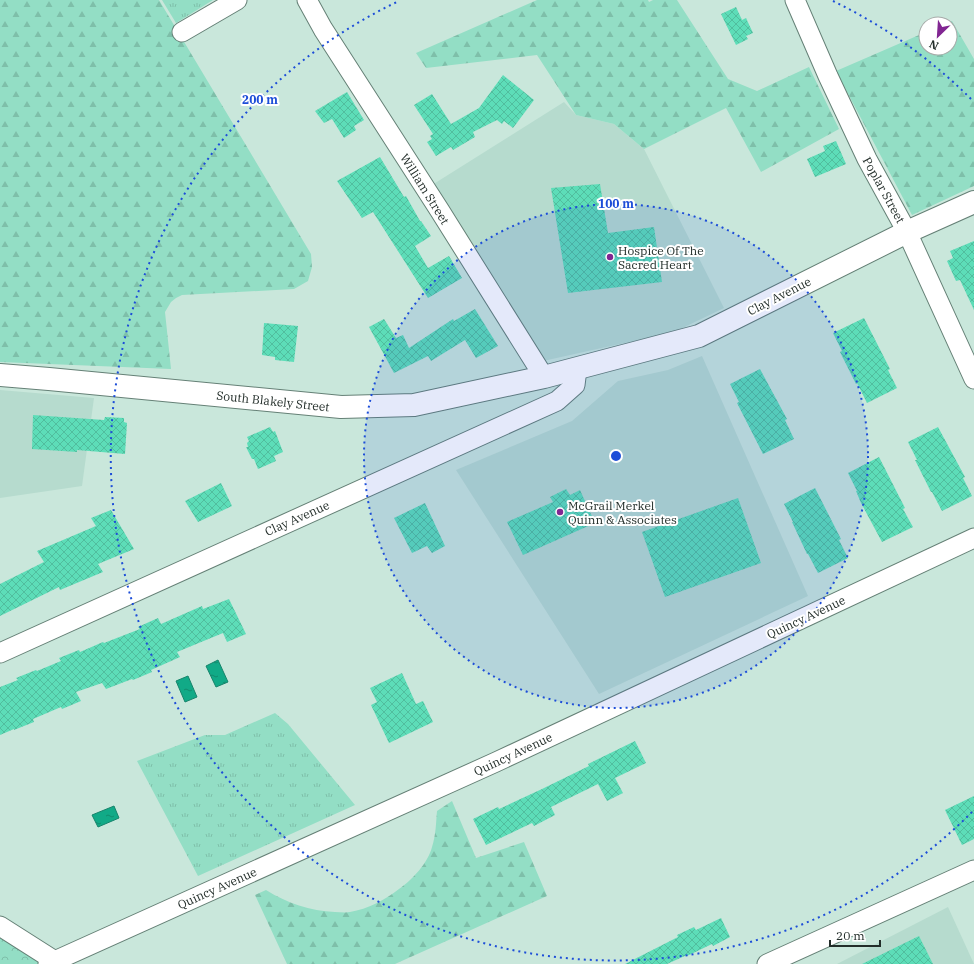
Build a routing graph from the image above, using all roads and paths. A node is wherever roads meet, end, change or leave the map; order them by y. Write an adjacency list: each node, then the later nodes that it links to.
1 (237, 0): 4 (street)
2 (306, 0): 9 (street, William Street)
3 (796, 0): 6 (street, Poplar Street)
4 (182, 32)
5 (974, 202): 6 (main road, Clay Avenue)
6 (908, 232): 7 (main road, Clay Avenue); 10 (street, Poplar Street)
7 (577, 369): 9 (main road, Clay Avenue); 12 (street, Clay Avenue)
8 (0, 375): 9 (main road, South Blakely Street)
9 (544, 377)
10 (974, 379)
11 (974, 538): 15 (street, Quincy Avenue)
12 (0, 653)
13 (974, 870): 16 (street)
14 (0, 926): 15 (street)
15 (53, 963)
16 (767, 964)

